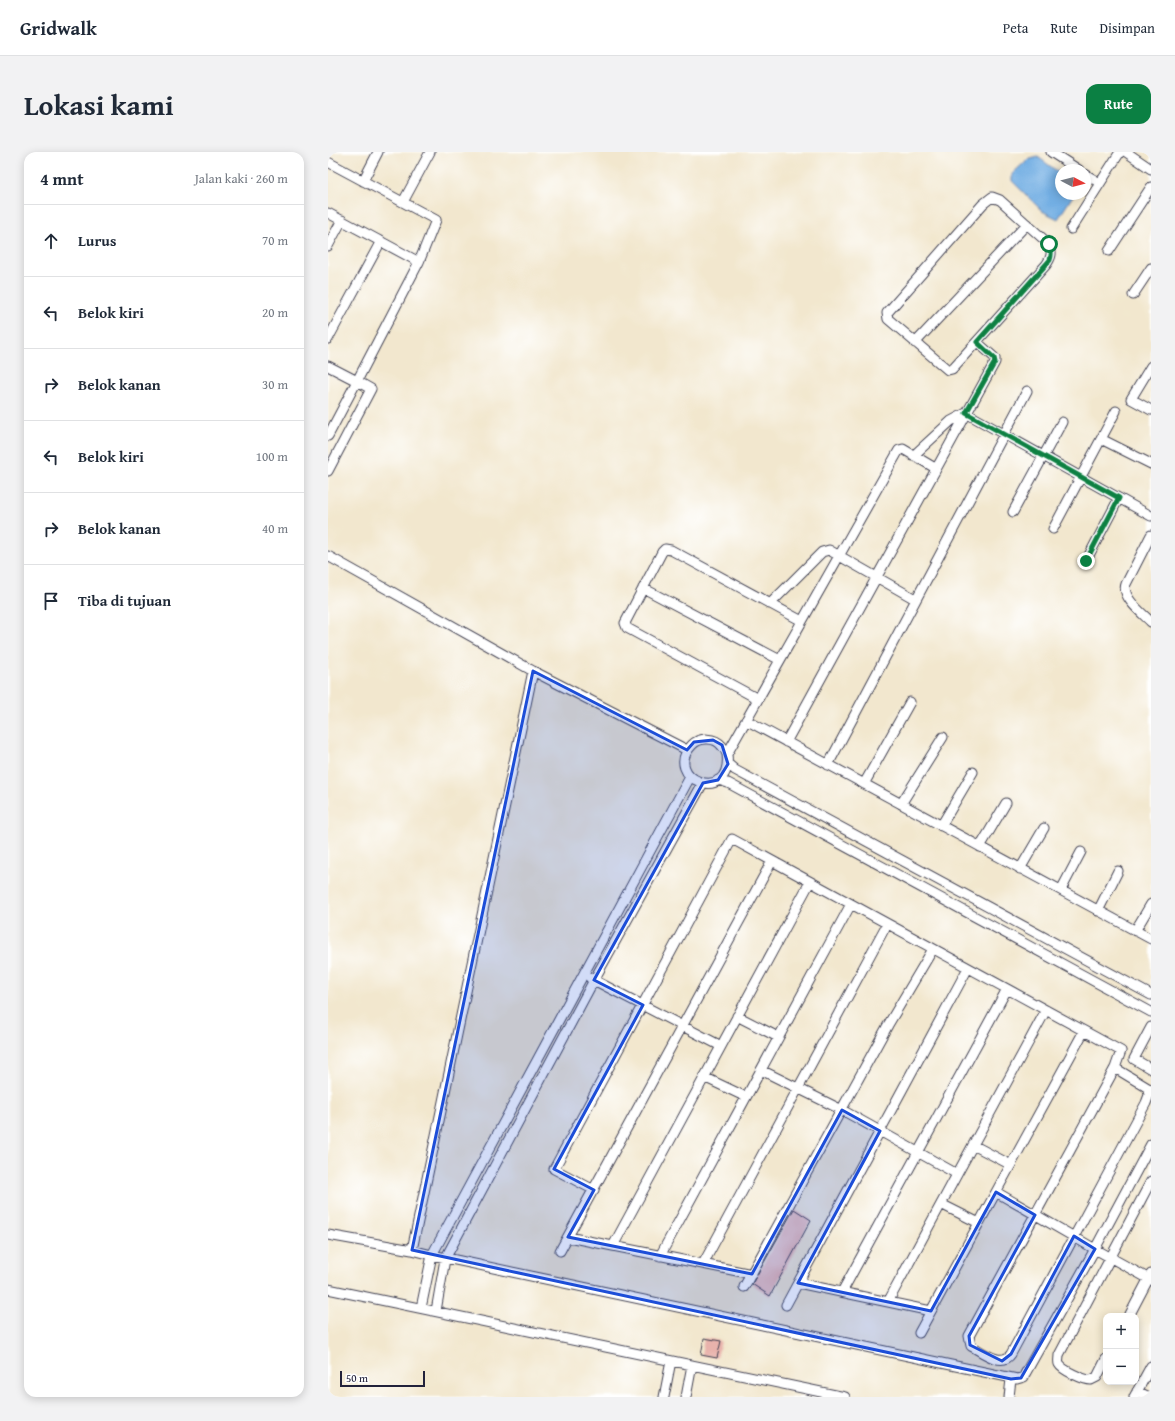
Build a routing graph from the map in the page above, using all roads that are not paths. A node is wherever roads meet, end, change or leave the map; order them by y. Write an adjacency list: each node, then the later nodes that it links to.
1 (378, 152): 10 (street)
2 (430, 152): 13 (street)
3 (1120, 152): 11 (street)
4 (1126, 152): 8 (street)
5 (1057, 154): 7 (street)
6 (328, 162): 10 (street)
7 (1071, 164)
8 (1151, 169)
9 (1091, 178): 11 (street)
10 (363, 181): 13 (street)
11 (1100, 183): 17 (street)
12 (1151, 187): 20 (street)
13 (403, 202): 21 (street)
14 (328, 213): 15 (street)
15 (342, 220): 18 (street); 19 (street)
16 (1027, 224): 25 (street); 26 (street); 26 (street)
17 (1071, 229)
18 (381, 241): 21 (street); 24 (street)
19 (328, 246)
20 (1109, 251)
21 (419, 262): 29 (street)
22 (1151, 268): 23 (street)
23 (1133, 295)
24 (328, 339)
25 (977, 342): 26 (street); 33 (street)
26 (915, 343)
27 (328, 366): 29 (street)
28 (1151, 366): 31 (street)
29 (357, 381): 36 (street); 42 (street)
30 (1027, 391): 35 (street)
31 (1151, 410)
32 (1116, 411): 37 (street)
33 (966, 413): 35 (street); 38 (street); 41 (street)
34 (1062, 422): 39 (street)
35 (1004, 434): 39 (street); 54 (street)
36 (328, 436)
37 (1101, 438): 40 (street); 43 (street)
38 (913, 456): 41 (street); 50 (street)
39 (1043, 456): 43 (street); 45 (street)
40 (1151, 464)
41 (936, 468): 52 (street)
42 (328, 471)
43 (1081, 477): 44 (street); 47 (street)
44 (1119, 498): 46 (street); 51 (street)
45 (1013, 512)
46 (1151, 516)
47 (1053, 529)
48 (1151, 535): 57 (street)
49 (328, 556): 59 (street)
50 (838, 556): 52 (street); 55 (street); 56 (street)
51 (1086, 561)
52 (876, 577): 54 (street); 64 (street)
53 (643, 588): 55 (street); 58 (street); 60 (street)
54 (915, 599): 68 (street)
55 (770, 604): 56 (street)
56 (802, 621): 58 (street)
57 (1151, 622)
58 (780, 660): 60 (street)
59 (533, 671): 65 (street); 130 (street)
60 (758, 699): 62 (street)
61 (910, 702): 73 (street)
62 (746, 720): 64 (street); 66 (street)
63 (943, 737): 75 (street)
64 (786, 742): 68 (street)
65 (687, 750): 66 (street); 70 (street)
66 (727, 754): 67 (street)
67 (728, 764): 71 (street); 96 (street)
68 (828, 764): 73 (street)
69 (973, 772): 76 (street)
70 (690, 777): 72 (street); 93 (street)
71 (718, 780): 72 (street); 99 (street)
72 (703, 783): 94 (street)
73 (864, 784): 75 (street)
74 (1006, 803): 78 (street)
75 (901, 804): 76 (street)
76 (941, 826): 78 (street)
77 (1044, 828): 81 (street)
78 (980, 847): 81 (street)
79 (1081, 852): 84 (street)
80 (772, 861): 83 (street); 97 (street); 101 (street)
81 (1020, 868): 84 (street)
82 (1118, 871): 87 (street)
83 (810, 882): 85 (street); 100 (street)
84 (1061, 890): 87 (street)
85 (851, 904): 88 (street); 104 (street)
86 (1151, 904): 89 (street)
87 (1098, 910): 89 (street)
88 (887, 924): 91 (street); 110 (street)
89 (1136, 931): 90 (street)
90 (1151, 939)
91 (933, 949): 92 (street); 112 (street)
92 (968, 968): 95 (street); 113 (street)
93 (583, 975): 94 (street); 132 (street)
94 (594, 980): 97 (street); 135 (street)
95 (1007, 989): 98 (street); 116 (street)
96 (1151, 994)
97 (643, 1005): 101 (street); 120 (street)
98 (1046, 1010): 103 (street); 115 (street)
99 (1151, 1012)
100 (737, 1016): 104 (street); 105 (street)
101 (683, 1026): 105 (street); 120 (street)
102 (1151, 1027): 107 (street)
103 (1084, 1031): 106 (street); 117 (street)
104 (778, 1037): 108 (street)
105 (721, 1046): 109 (street)
106 (1115, 1068): 123 (street); 126 (street)
107 (1151, 1069)
108 (761, 1070): 110 (street); 111 (street)
109 (704, 1076): 111 (street); 128 (street)
110 (798, 1089): 112 (street); 136 (street)
111 (746, 1097): 133 (street)
112 (842, 1110): 113 (street); 137 (street)
113 (880, 1131): 116 (street); 139 (street)
114 (1151, 1144): 129 (street)
115 (973, 1145): 117 (street); 118 (street)
116 (918, 1152): 118 (street); 142 (street)
117 (1011, 1165): 121 (street)
118 (957, 1174): 122 (street)
119 (1151, 1181): 134 (street)
120 (594, 1190): 127 (street)
121 (996, 1192): 123 (street); 124 (street)
122 (941, 1204): 124 (street); 143 (street)
123 (1035, 1215): 126 (street); 126 (street)
124 (979, 1223): 147 (street)
125 (328, 1235): 130 (street)
126 (1074, 1236): 129 (street)
127 (568, 1237): 128 (street); 131 (street)
128 (613, 1246): 133 (street)
129 (1095, 1249): 134 (street); 154 (street)
130 (412, 1250): 132 (street)
131 (560, 1251)
132 (432, 1255): 135 (street); 145 (street)
133 (660, 1256): 136 (street)
134 (1111, 1257): 138 (street); 152 (street)
135 (445, 1259): 146 (street); 154 (street)
136 (703, 1264): 137 (street)
137 (752, 1274): 140 (street)
138 (1150, 1277): 148 (street)
139 (798, 1283): 142 (street); 144 (street)
140 (744, 1288)
141 (328, 1289): 145 (street)
142 (842, 1292): 143 (street)
143 (888, 1302): 147 (street)
144 (786, 1305)
145 (421, 1308): 146 (street)
146 (436, 1311): 150 (street)
147 (931, 1311): 149 (street)
148 (1131, 1313)
149 (919, 1333)
150 (671, 1361): 151 (street); 156 (street)
151 (692, 1365): 157 (street); 158 (street)
152 (1103, 1365)
153 (1151, 1366): 155 (street)
154 (1011, 1379): 159 (street)
155 (1136, 1394): 160 (street)
156 (664, 1397)
157 (686, 1397)
158 (845, 1397)
159 (1010, 1397)
160 (1149, 1397)

